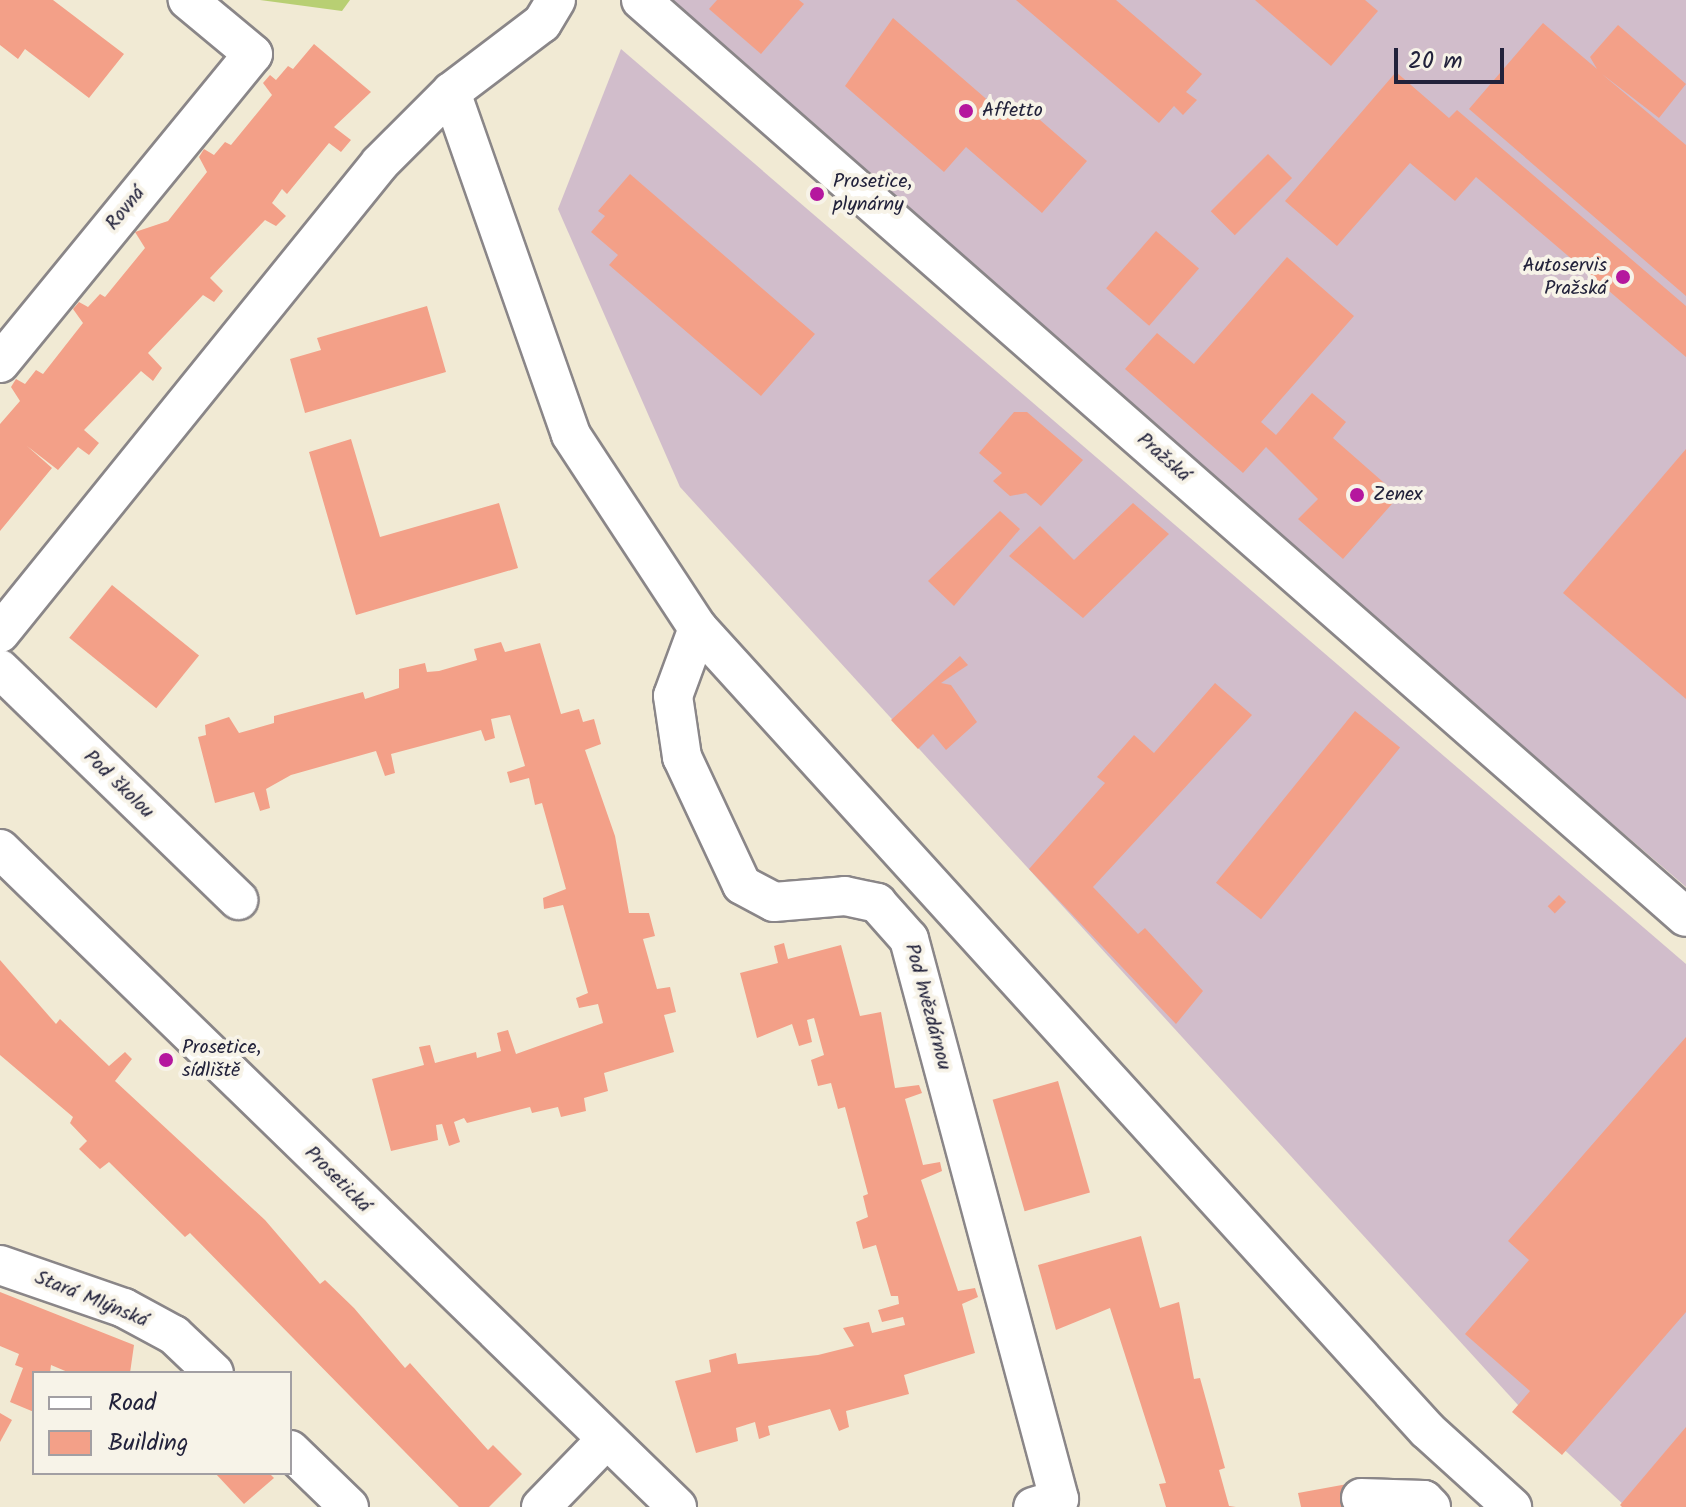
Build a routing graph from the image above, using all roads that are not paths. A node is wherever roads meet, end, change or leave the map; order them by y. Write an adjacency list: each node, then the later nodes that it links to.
1 (188, 0): 5 (street, Rovná)
2 (556, 0): 4 (street)
3 (641, 0): 11 (street, Pražská)
4 (451, 92): 6 (street); 7 (street)
5 (0, 363)
6 (698, 628): 21 (street, Pod hvězdárnou); 23 (street)
7 (0, 633)
8 (0, 669): 10 (street, Pod školou)
9 (0, 849): 14 (street, Prosetická)
10 (238, 900)
11 (1686, 917)
12 (0, 1265): 13 (street, Stará Mlýnská)
13 (212, 1371)
14 (603, 1443): 19 (street); 20 (street, Prosetická)
15 (292, 1454): 16 (street)
16 (311, 1494): 18 (street)
17 (1361, 1498): 22 (street)
18 (349, 1507)
19 (541, 1507)
20 (677, 1507)
21 (1033, 1507)
22 (1431, 1507)
23 (1512, 1507)

